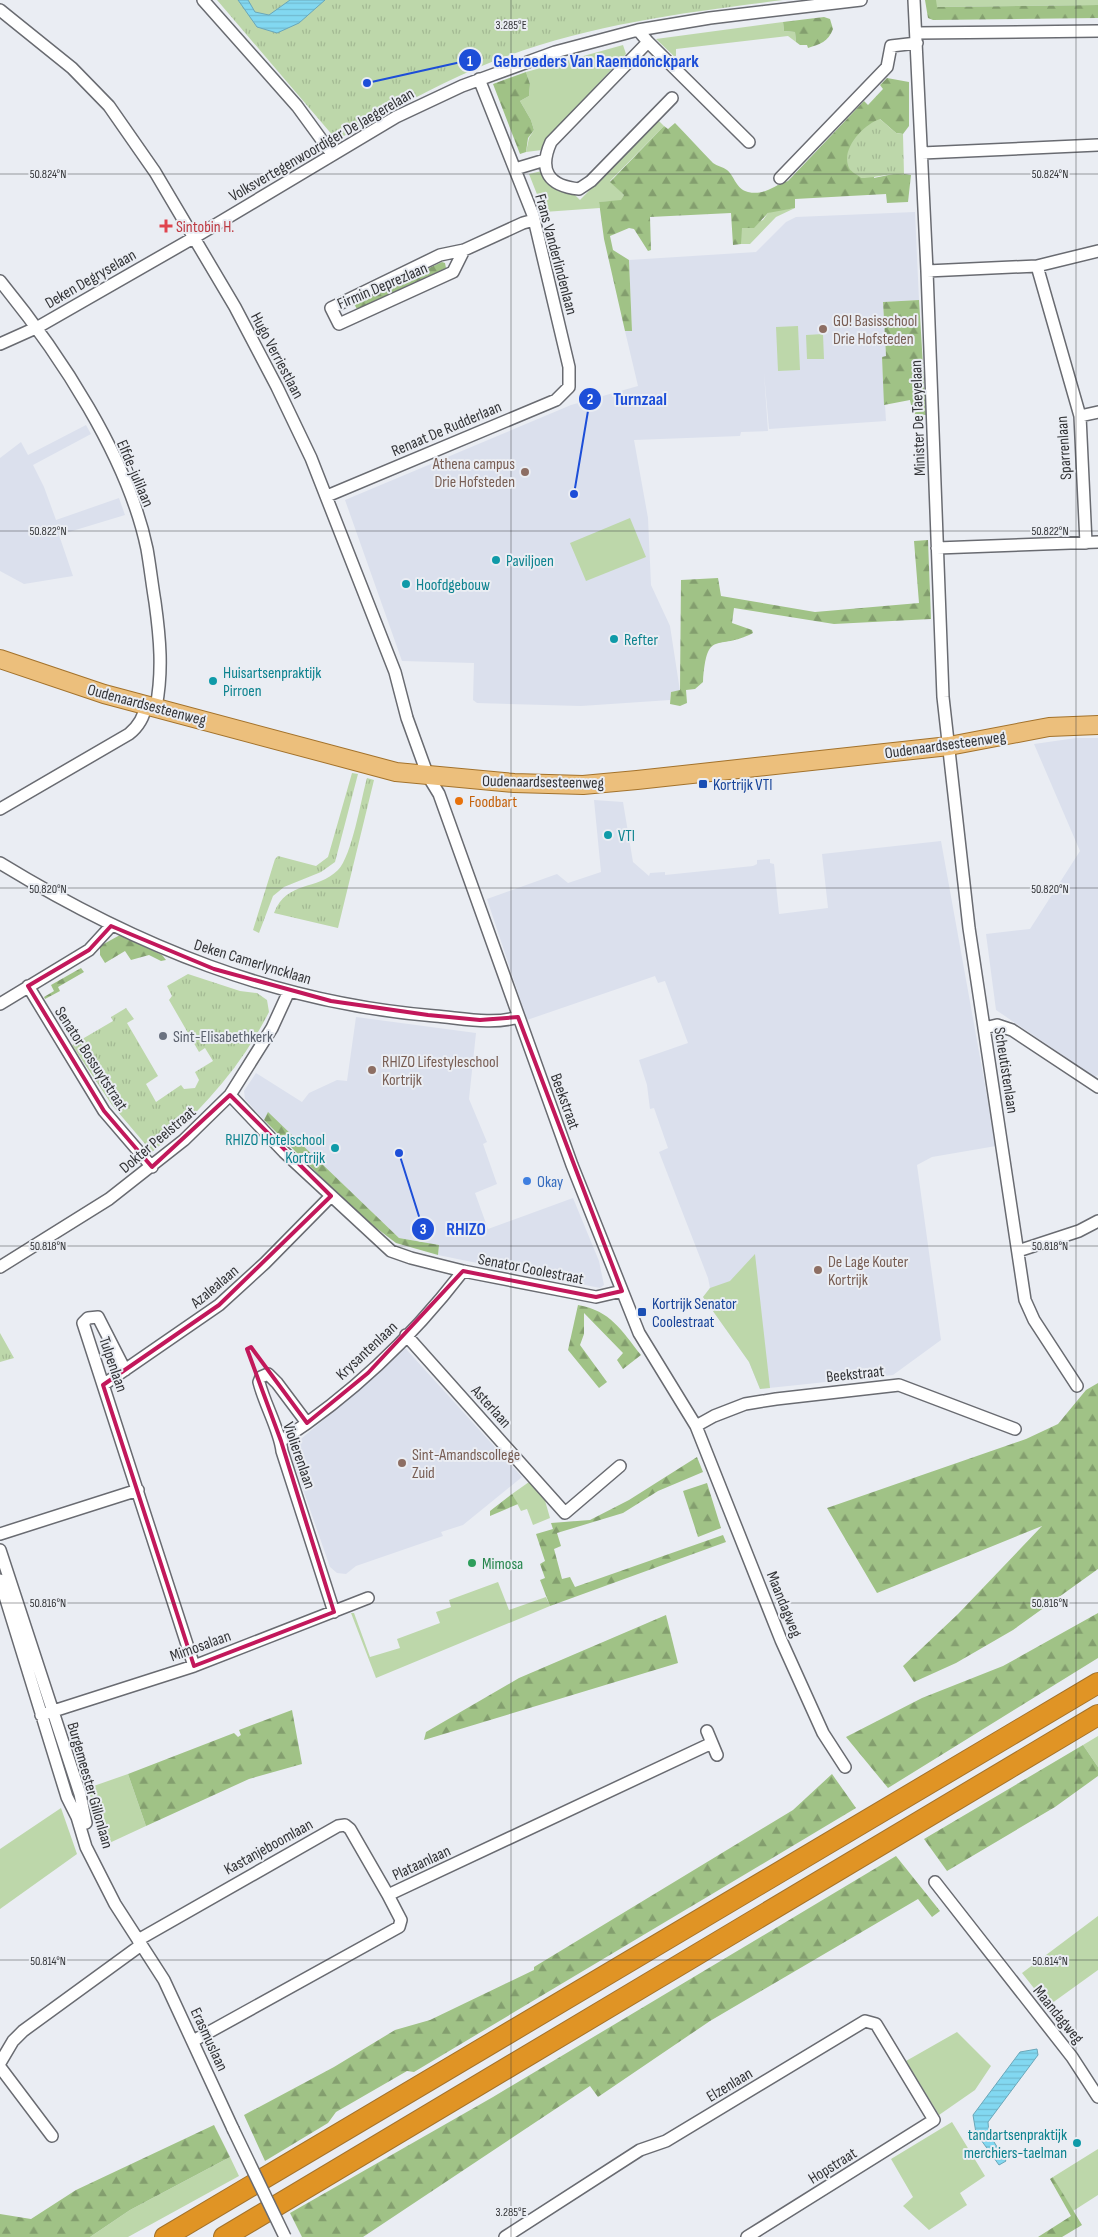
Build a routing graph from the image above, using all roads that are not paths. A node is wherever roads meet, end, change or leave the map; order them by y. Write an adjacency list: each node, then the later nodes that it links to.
1 (203, 0): 14 (street)
2 (861, 0): 5 (street, Volksvertegenwoordiger De Jaegerelaan)
3 (914, 0): 7 (street, Minister De Taeyelaan)
4 (0, 10): 19 (street, Hugo Verriestlaan)
5 (638, 30): 8 (street); 9 (street, Volksvertegenwoordiger De Jaegerelaan)
6 (1098, 31): 7 (street)
7 (917, 38): 13 (street, Minister De Taeyelaan); 17 (street)
8 (648, 42): 11 (street); 15 (street)
9 (479, 79): 14 (street, Volksvertegenwoordiger De Jaegerelaan); 16 (street, Frans Vanderlindenlaan)
10 (672, 98): 15 (street)
11 (749, 142)
12 (1098, 145): 13 (street)
13 (922, 153): 23 (street, Minister De Taeyelaan)
14 (332, 154): 19 (street, Volksvertegenwoordiger De Jaegerelaan)
15 (545, 160): 16 (street)
16 (515, 169): 18 (street, Frans Vanderlindenlaan)
17 (780, 178)
18 (534, 220): 20 (street, Firmin Deprezlaan); 27 (street, Frans Vanderlindenlaan)
19 (195, 237): 25 (street, Deken Degryselaan); 30 (street, Hugo Verriestlaan)
20 (464, 250): 20 (street, Firmin Deprezlaan)
21 (1098, 251): 22 (street)
22 (1037, 266): 23 (street); 29 (street, Sparrenlaan)
23 (928, 271): 33 (street, Minister De Taeyelaan)
24 (0, 281): 25 (street, Elfde-julilaan)
25 (38, 327): 26 (street, Deken Degryselaan); 35 (street, Elfde-julilaan)
26 (0, 344)
27 (571, 384): 30 (street, Renaat De Rudderlaan)
28 (1098, 412): 29 (street)
29 (1080, 416): 32 (street, Sparrenlaan)
30 (327, 496): 38 (street, Hugo Verriestlaan)
31 (1098, 542): 32 (street)
32 (1086, 543): 33 (street)
33 (937, 548): 37 (street, Minister De Taeyelaan)
34 (0, 659): 35 (main road, Oudenaardsesteenweg)
35 (151, 706): 38 (main road, Oudenaardsesteenweg); 39 (street, Elfde-julilaan)
36 (1098, 725): 37 (main road, Oudenaardsesteenweg)
37 (949, 746): 38 (main road, Oudenaardsesteenweg); 46 (street, Scheutistenlaan)
38 (428, 776): 45 (street, Beekstraat)
39 (0, 809)
40 (0, 863): 41 (street, Deken Camerlyncklaan)
41 (110, 926): 42 (street); 43 (street, Deken Camerlyncklaan)
42 (28, 986): 44 (street); 49 (street, Senator Bossuytstraat)
43 (290, 991): 45 (street, Deken Camerlyncklaan); 48 (street, Dokter Peelstraat)
44 (0, 1004)
45 (518, 1017): 55 (street, Beekstraat)
46 (984, 1028): 47 (street); 52 (street, Scheutistenlaan)
47 (1098, 1087)
48 (230, 1095): 49 (street, Dokter Peelstraat); 50 (street, Senator Coolestraat)
49 (152, 1167): 53 (street, Dokter Peelstraat)
50 (332, 1196): 54 (street, Senator Coolestraat); 57 (street, Azalealaan)
51 (1096, 1226): 52 (street)
52 (1018, 1251): 59 (street, Scheutistenlaan)
53 (0, 1267)
54 (463, 1271): 55 (street, Senator Coolestraat); 56 (street, Krysantenlaan)
55 (622, 1291): 61 (street, Beekstraat)
56 (406, 1335): 60 (street, Krysantenlaan); 65 (street, Asterlaan)
57 (125, 1370): 58 (street, Azalealaan); 58 (street, Tulpenlaan)
58 (103, 1385): 66 (street, Tulpenlaan)
59 (1076, 1386)
60 (307, 1423): 63 (street, Krysantenlaan); 63 (street, Violierenlaan)
61 (696, 1426): 62 (street, Beekstraat); 64 (street, Beekstraat)
62 (1015, 1429)
63 (281, 1440): 72 (street, Violierenlaan)
64 (705, 1448): 81 (street, Maandagweg)
65 (620, 1466)
66 (138, 1490): 67 (street); 73 (street, Tulpenlaan)
67 (0, 1534)
68 (0, 1550): 71 (street, Burgemeester Gillonlaan)
69 (0, 1580): 71 (street, Burgemeester Gillonlaan)
70 (368, 1598): 72 (street, Mimosalaan)
71 (10, 1610): 75 (street, Burgemeester Gillonlaan); 77 (street, Burgemeester Gillonlaan)
72 (334, 1612): 73 (street, Mimosalaan)
73 (194, 1666): 75 (street, Mimosalaan)
74 (1098, 1683): 92 (highway)
75 (53, 1711): 77 (street, Mimosalaan); 82 (street, Burgemeester Gillonlaan)
76 (1098, 1715): 93 (highway)
77 (41, 1716): 82 (street, Burgemeester Gillonlaan)
78 (707, 1731): 79 (street)
79 (712, 1743): 80 (street); 84 (street, Plataanlaan)
80 (716, 1755)
81 (845, 1767)
82 (95, 1861): 85 (street, Erasmuslaan)
83 (935, 1882): 89 (street, Maandagweg)
84 (388, 1895): 85 (street, Kastanjeboomlaan); 86 (street, Plataanlaan)
85 (140, 1943): 86 (street, Erasmuslaan); 87 (street, Kastanjeboomlaan)
86 (193, 2041): 94 (street, Erasmuslaan, bridge)
87 (0, 2063)
88 (0, 2067): 91 (street)
89 (1098, 2097)
90 (934, 2120): 95 (street, Elzenlaan); 96 (street, Hopstraat)
91 (52, 2136)
92 (165, 2237)
93 (224, 2237)
94 (285, 2237)
95 (505, 2237)
96 (747, 2237)

